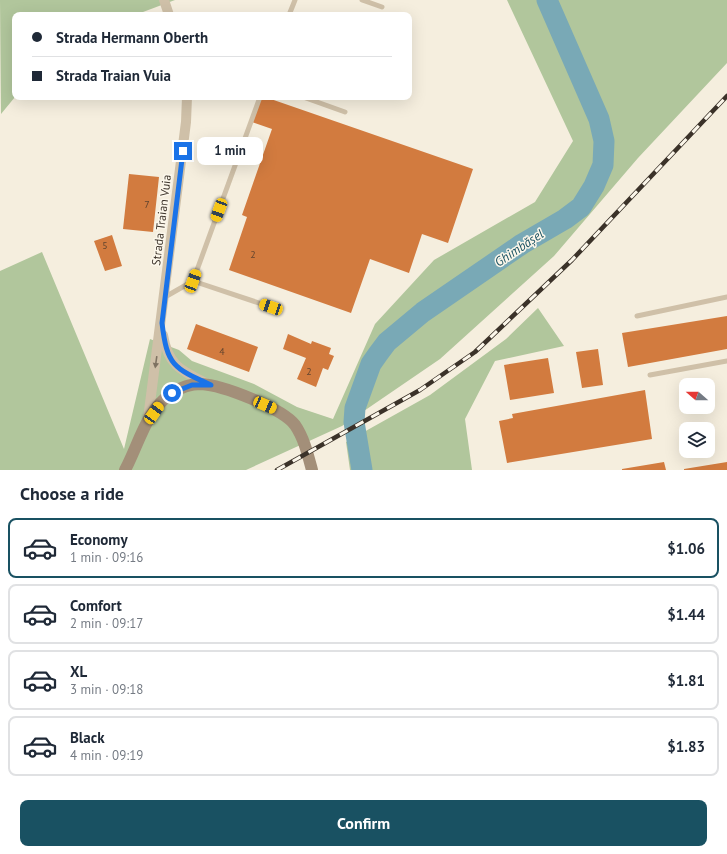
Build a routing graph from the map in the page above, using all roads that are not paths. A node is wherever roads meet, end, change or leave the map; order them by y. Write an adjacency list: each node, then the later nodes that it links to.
1 (164, 0): 5 (street)
2 (295, 0): 6 (lane)
3 (362, 0): 4 (lane)
4 (382, 7)
5 (168, 12)
6 (290, 12)
7 (187, 100): 12 (street, Strada Traian Vuia)
8 (259, 100): 11 (lane)
9 (311, 100): 10 (lane)
10 (345, 112)
11 (193, 281): 12 (lane); 14 (lane)
12 (165, 297): 16 (street, Strada Traian Vuia)
13 (727, 297): 15 (lane)
14 (271, 307)
15 (637, 316)
16 (162, 323): 19 (street, Strada Traian Vuia); 20 (street, Strada Traian Vuia, one-way to 20)
17 (727, 360): 18 (lane)
18 (650, 375)
19 (211, 385): 20 (main road); 22 (main road)
20 (148, 421): 21 (main road)
21 (125, 470)
22 (312, 470)

